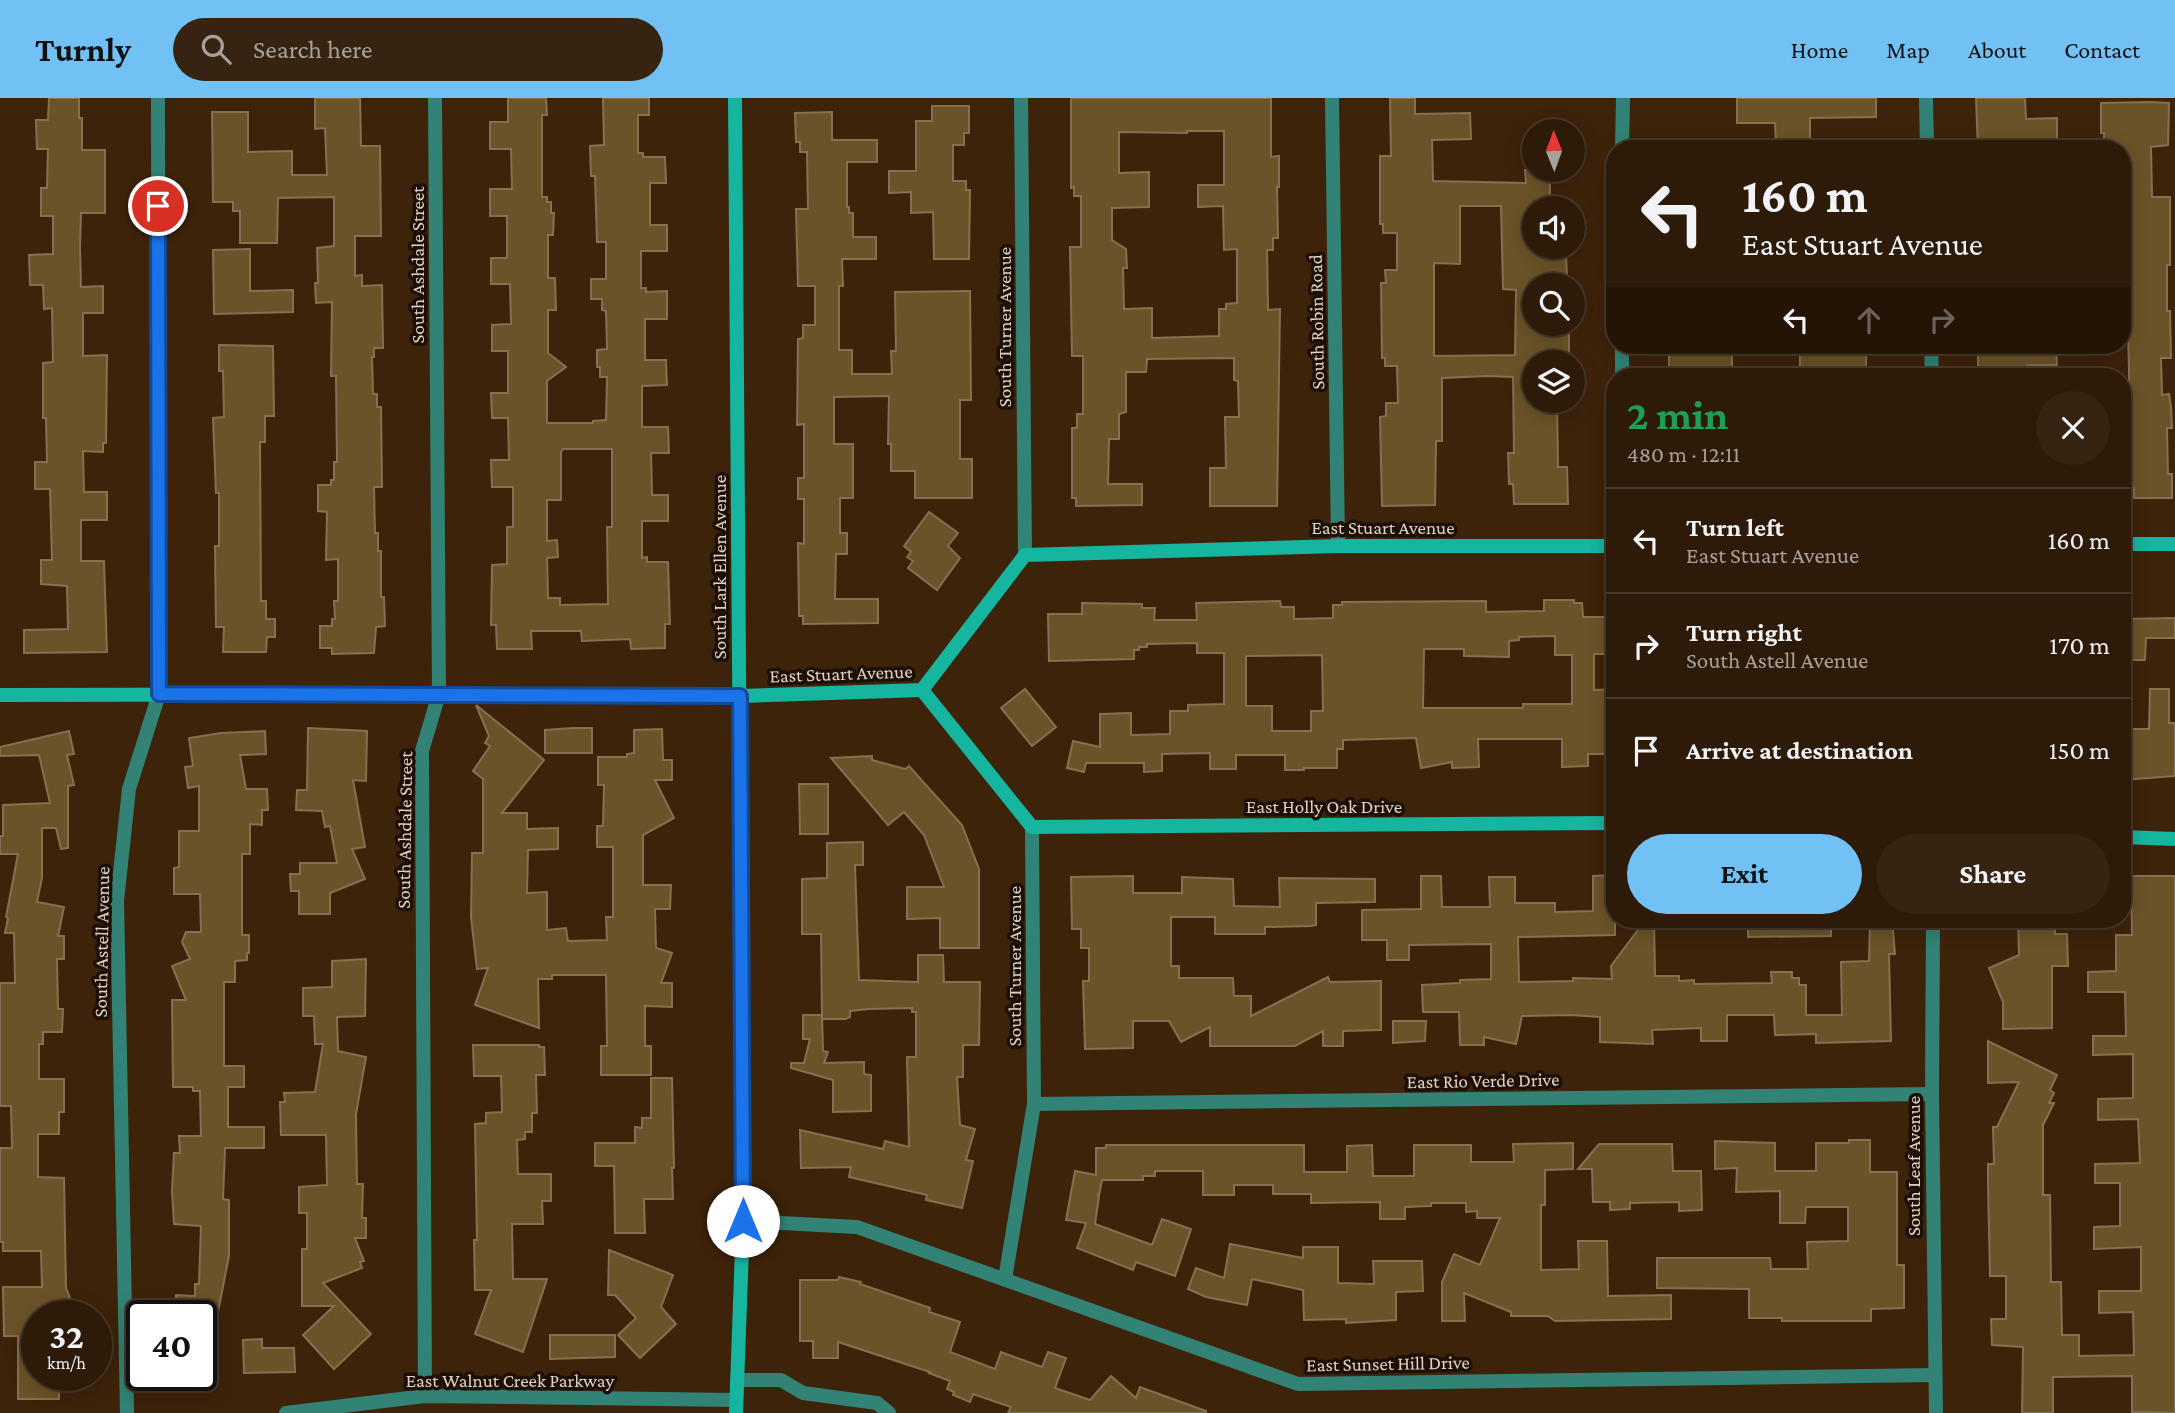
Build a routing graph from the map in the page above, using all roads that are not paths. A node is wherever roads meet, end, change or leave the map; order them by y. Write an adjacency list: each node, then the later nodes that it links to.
1 (158, 98): 16 (street, South Astell Avenue)
2 (435, 98): 17 (street, South Ashdale Street)
3 (735, 98): 19 (street, South Lark Ellen Avenue)
4 (1021, 98): 14 (street, South Turner Avenue)
5 (1332, 98): 12 (street, South Robin Road)
6 (1622, 98): 8 (street)
7 (1926, 98): 9 (street)
8 (1622, 140)
9 (1927, 140)
10 (2131, 544): 11 (street)
11 (2175, 544)
12 (1338, 546): 13 (street, East Stuart Avenue); 14 (street, East Stuart Avenue)
13 (1606, 546)
14 (1025, 555): 15 (street, East Stuart Avenue)
15 (922, 690): 19 (street, East Stuart Avenue); 21 (street)
16 (159, 694): 17 (street, East Stuart Avenue); 18 (street, East Stuart Avenue); 33 (street, South Astell Avenue)
17 (439, 694): 19 (street, East Stuart Avenue); 31 (street, South Ashdale Street)
18 (0, 695)
19 (740, 696): 27 (street, South Lark Ellen Avenue)
20 (1606, 823): 21 (street, East Holly Oak Drive)
21 (1032, 827): 26 (street, South Turner Avenue)
22 (2131, 837): 23 (street)
23 (2175, 839)
24 (1933, 928): 25 (street, South Leaf Avenue)
25 (1932, 1094): 26 (street, East Rio Verde Drive); 29 (street, South Leaf Avenue)
26 (1034, 1104): 28 (street, South Turner Avenue)
27 (743, 1221): 28 (street, East Sunset Hill Drive); 30 (street, South Lark Ellen Avenue)
28 (1005, 1279): 29 (street, East Sunset Hill Drive)
29 (1934, 1375): 36 (street, South Leaf Avenue)
30 (737, 1380): 32 (street, South Lark Ellen Avenue); 35 (street)
31 (425, 1396): 32 (street, East Walnut Creek Parkway); 34 (street, East Walnut Creek Parkway)
32 (736, 1406)
33 (127, 1413)
34 (286, 1413)
35 (889, 1413)
36 (1936, 1413)

